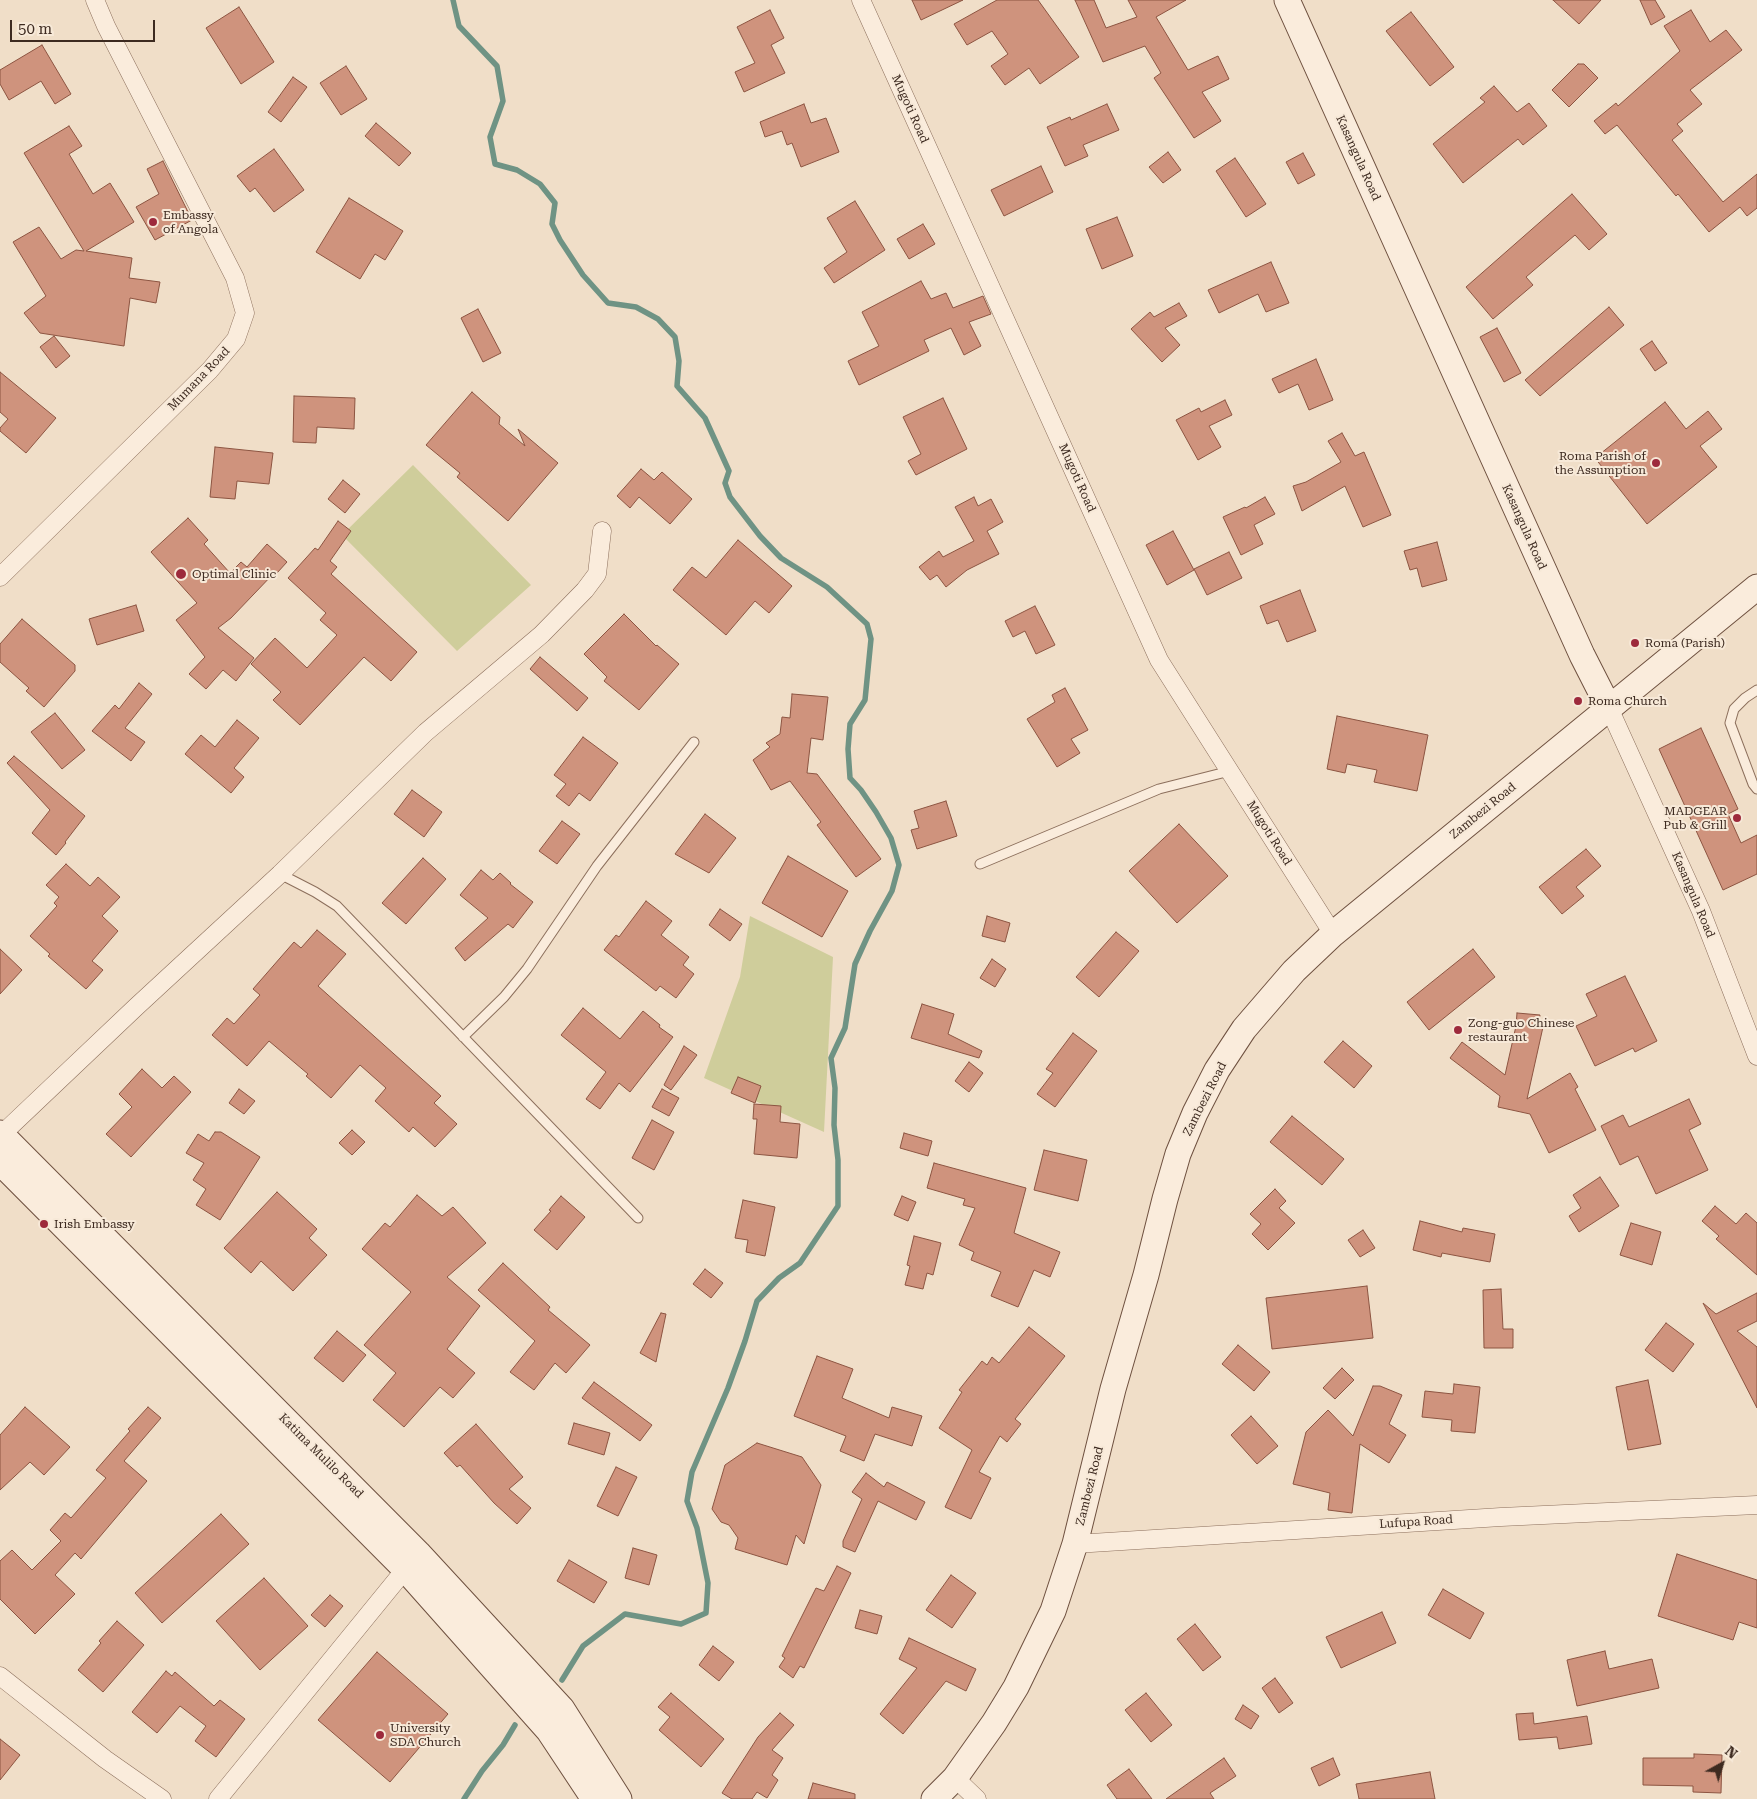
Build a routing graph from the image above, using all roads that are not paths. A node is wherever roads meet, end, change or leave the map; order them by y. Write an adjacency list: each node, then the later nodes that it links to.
1 (95, 0): 5 (street, Mumana Road)
2 (861, 0): 10 (street, Mugoti Road)
3 (1286, 0): 8 (main road, Kasangula Road)
4 (602, 531): 13 (street)
5 (0, 577)
6 (1757, 587): 8 (main road, Zambezi Road)
7 (1757, 690): 11 (lane)
8 (1609, 708): 14 (main road, Zambezi Road); 16 (street, Kasangula Road)
9 (694, 742): 15 (lane)
10 (1230, 771): 12 (lane); 14 (street, Mugoti Road)
11 (1757, 789)
12 (980, 864)
13 (280, 874): 15 (lane); 17 (street)
14 (1333, 934): 21 (main road, Zambezi Road)
15 (463, 1038): 19 (lane)
16 (1757, 1056)
17 (1, 1134): 22 (main road, Katima Mulilo Road)
18 (0, 1162): 22 (main road, Katima Mulilo Road)
19 (638, 1218)
20 (1757, 1505): 21 (street, Lufupa Road)
21 (1075, 1544): 24 (main road, Zambezi Road)
22 (412, 1561): 26 (street); 27 (main road, Katima Mulilo Road); 28 (main road, Katima Mulilo Road)
23 (0, 1676): 25 (street)
24 (955, 1778): 29 (main road, Zambezi Road); 30 (street)
25 (162, 1799)
26 (218, 1799)
27 (594, 1799)
28 (619, 1799)
29 (934, 1799)
30 (977, 1799)

